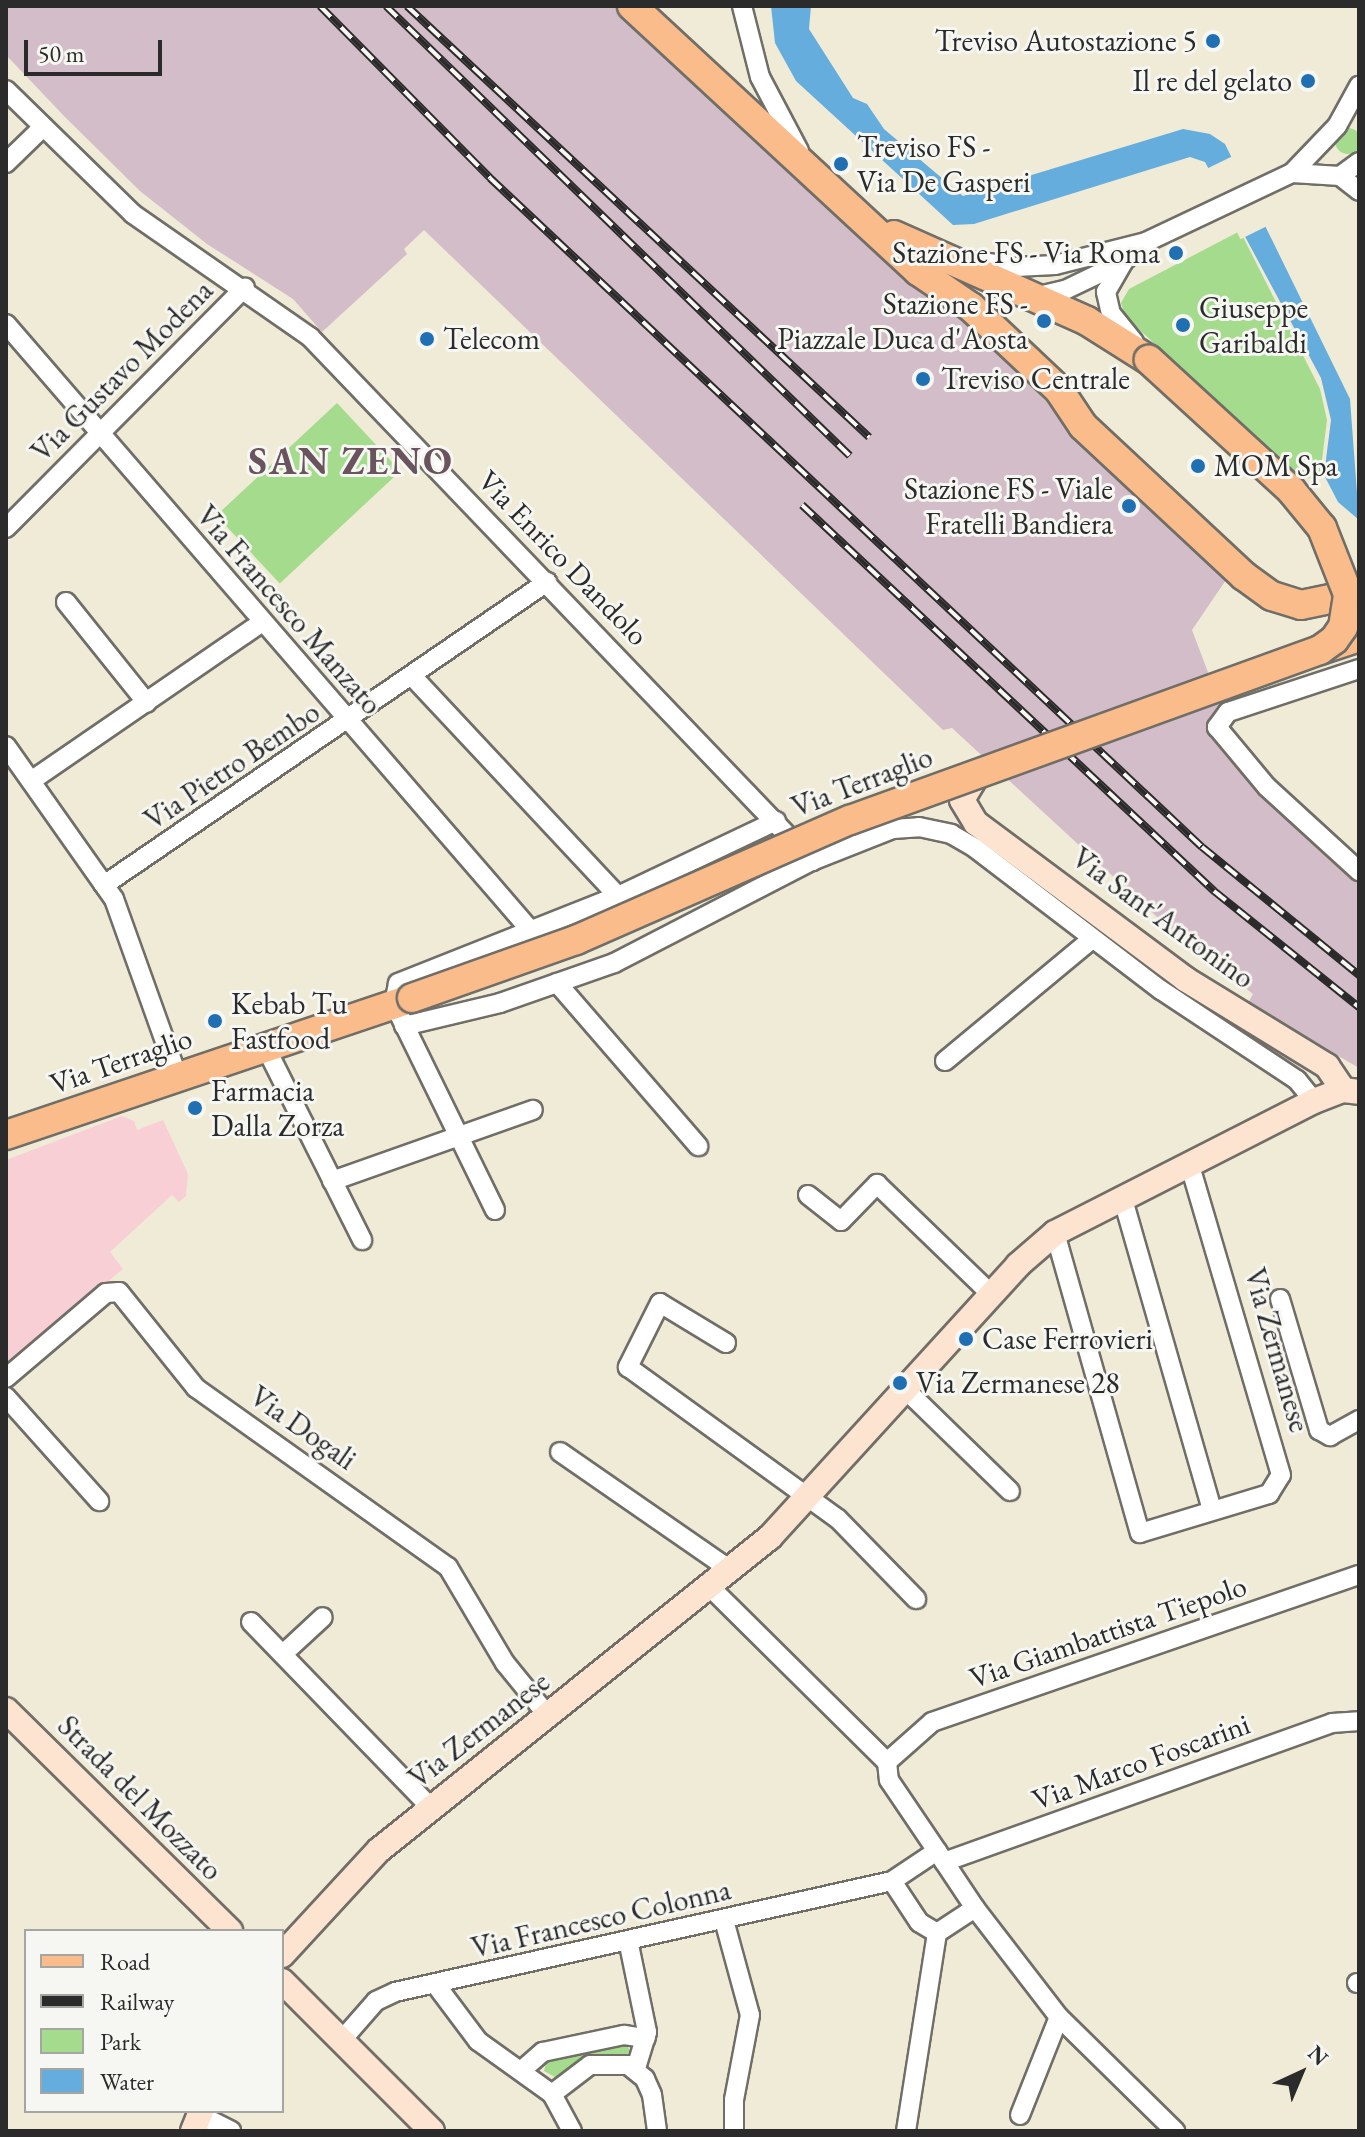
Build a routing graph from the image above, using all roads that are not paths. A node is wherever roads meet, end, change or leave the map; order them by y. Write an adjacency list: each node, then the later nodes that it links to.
1 (632, 6): 8 (main road)
2 (742, 6): 8 (street)
3 (1359, 86): 9 (street)
4 (6, 90): 5 (street, Via Enrico Dandolo)
5 (43, 127): 7 (street); 16 (street, Via Enrico Dandolo)
6 (1359, 162): 10 (street)
7 (6, 163)
8 (811, 173): 12 (main road)
9 (1292, 173): 10 (street); 14 (street)
10 (1340, 176): 11 (street)
11 (1359, 191)
12 (856, 213): 13 (main road); 23 (main road)
13 (886, 230): 14 (street); 17 (main road)
14 (1146, 242): 15 (street)
15 (1123, 262): 17 (street); 19 (street)
16 (245, 287): 20 (street, Via Gustavo Modena); 22 (street, Via Enrico Dandolo)
17 (1023, 297): 19 (main road)
18 (6, 324): 20 (street, Via Francesco Manzato)
19 (1149, 360): 27 (main road, bridge)
20 (100, 433): 21 (street, Via Gustavo Modena); 25 (street, Via Francesco Manzato)
21 (6, 528)
22 (547, 582): 29 (street, Via Pietro Bembo); 35 (street, Via Enrico Dandolo)
23 (1359, 593)
24 (66, 602): 30 (street)
25 (262, 622): 30 (street); 31 (street, Via Francesco Manzato)
26 (1359, 637): 27 (main road, Via Terraglio)
27 (1320, 650): 33 (main road, Via Terraglio, bridge)
28 (1359, 669): 37 (street)
29 (413, 677): 31 (street, Via Pietro Bembo); 39 (street)
30 (147, 703): 34 (street)
31 (347, 722): 38 (street, Via Pietro Bembo); 40 (street, Via Francesco Manzato)
32 (6, 746): 34 (street)
33 (977, 775): 43 (main road, Via Terraglio, bridge); 47 (street, Via Sant'Antonino)
34 (31, 781): 38 (street)
35 (776, 821): 36 (street, Via Enrico Dandolo); 39 (street, Via Terraglio)
36 (812, 861): 41 (street, Via Terraglio); 42 (street, Via Terraglio)
37 (1359, 871)
38 (104, 885): 46 (street)
39 (618, 896): 40 (street, Via Terraglio)
40 (531, 931): 43 (street, Via Terraglio)
41 (1092, 939): 45 (street); 48 (street, Via Terraglio)
42 (557, 983): 43 (street, Via Terraglio); 52 (street)
43 (403, 1009): 44 (main road, Via Terraglio); 51 (street)
44 (266, 1048): 46 (main road, Via Terraglio); 54 (street)
45 (945, 1061)
46 (178, 1078): 50 (main road, Via Terraglio)
47 (1351, 1091): 48 (street, Via Zermanese)
48 (1314, 1101): 53 (street, Via Zermanese)
49 (533, 1110): 51 (street)
50 (6, 1135)
51 (460, 1136): 54 (street); 57 (street)
52 (698, 1146)
53 (1189, 1162): 56 (street, Via Zermanese); 71 (street, Via Zermanese)
54 (332, 1181): 59 (street)
55 (808, 1195): 60 (street)
56 (1122, 1196): 58 (street, Via Zermanese); 71 (street)
57 (495, 1210)
58 (1055, 1233): 60 (street, Via Zermanese); 71 (street, Via Zermanese)
59 (362, 1240)
60 (991, 1294): 64 (street, Via Zermanese)
61 (1280, 1299): 66 (street)
62 (726, 1343): 69 (street)
63 (6, 1378): 80 (street, Via Dogali)
64 (906, 1390): 68 (street); 69 (street, Via Zermanese)
65 (6, 1397): 70 (street)
66 (1359, 1420)
67 (560, 1452): 72 (street)
68 (1010, 1491)
69 (806, 1500): 72 (street, Via Zermanese); 75 (street)
70 (99, 1501)
71 (1212, 1510)
72 (732, 1571): 74 (street, Via Zermanese)
73 (1359, 1575): 82 (street, Via Giambattista Tiepolo)
74 (711, 1588): 80 (street, Via Zermanese); 82 (street)
75 (916, 1599)
76 (323, 1617): 78 (street)
77 (251, 1622): 78 (street)
78 (283, 1654): 83 (street)
79 (6, 1710): 88 (street, Strada del Mozzato)
80 (548, 1716): 83 (street, Via Zermanese)
81 (1359, 1721): 84 (street, Via Marco Foscarini)
82 (887, 1762): 84 (street)
83 (432, 1809): 91 (street, Via Zermanese)
84 (941, 1856): 85 (street, Via Marco Foscarini); 86 (street)
85 (892, 1881): 87 (street, Via Francesco Colonna); 89 (street)
86 (975, 1908): 89 (street); 94 (street)
87 (724, 1920): 90 (street, Via Francesco Colonna); 106 (street)
88 (228, 1929)
89 (937, 1933): 107 (street)
90 (628, 1940): 93 (street, Via Francesco Colonna); 95 (street)
91 (284, 1953)
92 (284, 1983): 96 (street)
93 (436, 1985): 96 (street, Via Francesco Colonna); 98 (street)
94 (1059, 2017): 100 (street); 108 (street)
95 (646, 2038): 97 (street); 98 (street)
96 (341, 2041): 103 (street)
97 (636, 2069): 99 (street); 105 (street)
98 (522, 2070): 99 (street)
99 (552, 2094): 104 (street)
100 (1020, 2115)
101 (198, 2119): 102 (street)
102 (231, 2131)
103 (432, 2131)
104 (572, 2131)
105 (657, 2131)
106 (734, 2131)
107 (906, 2131)
108 (1175, 2131)

